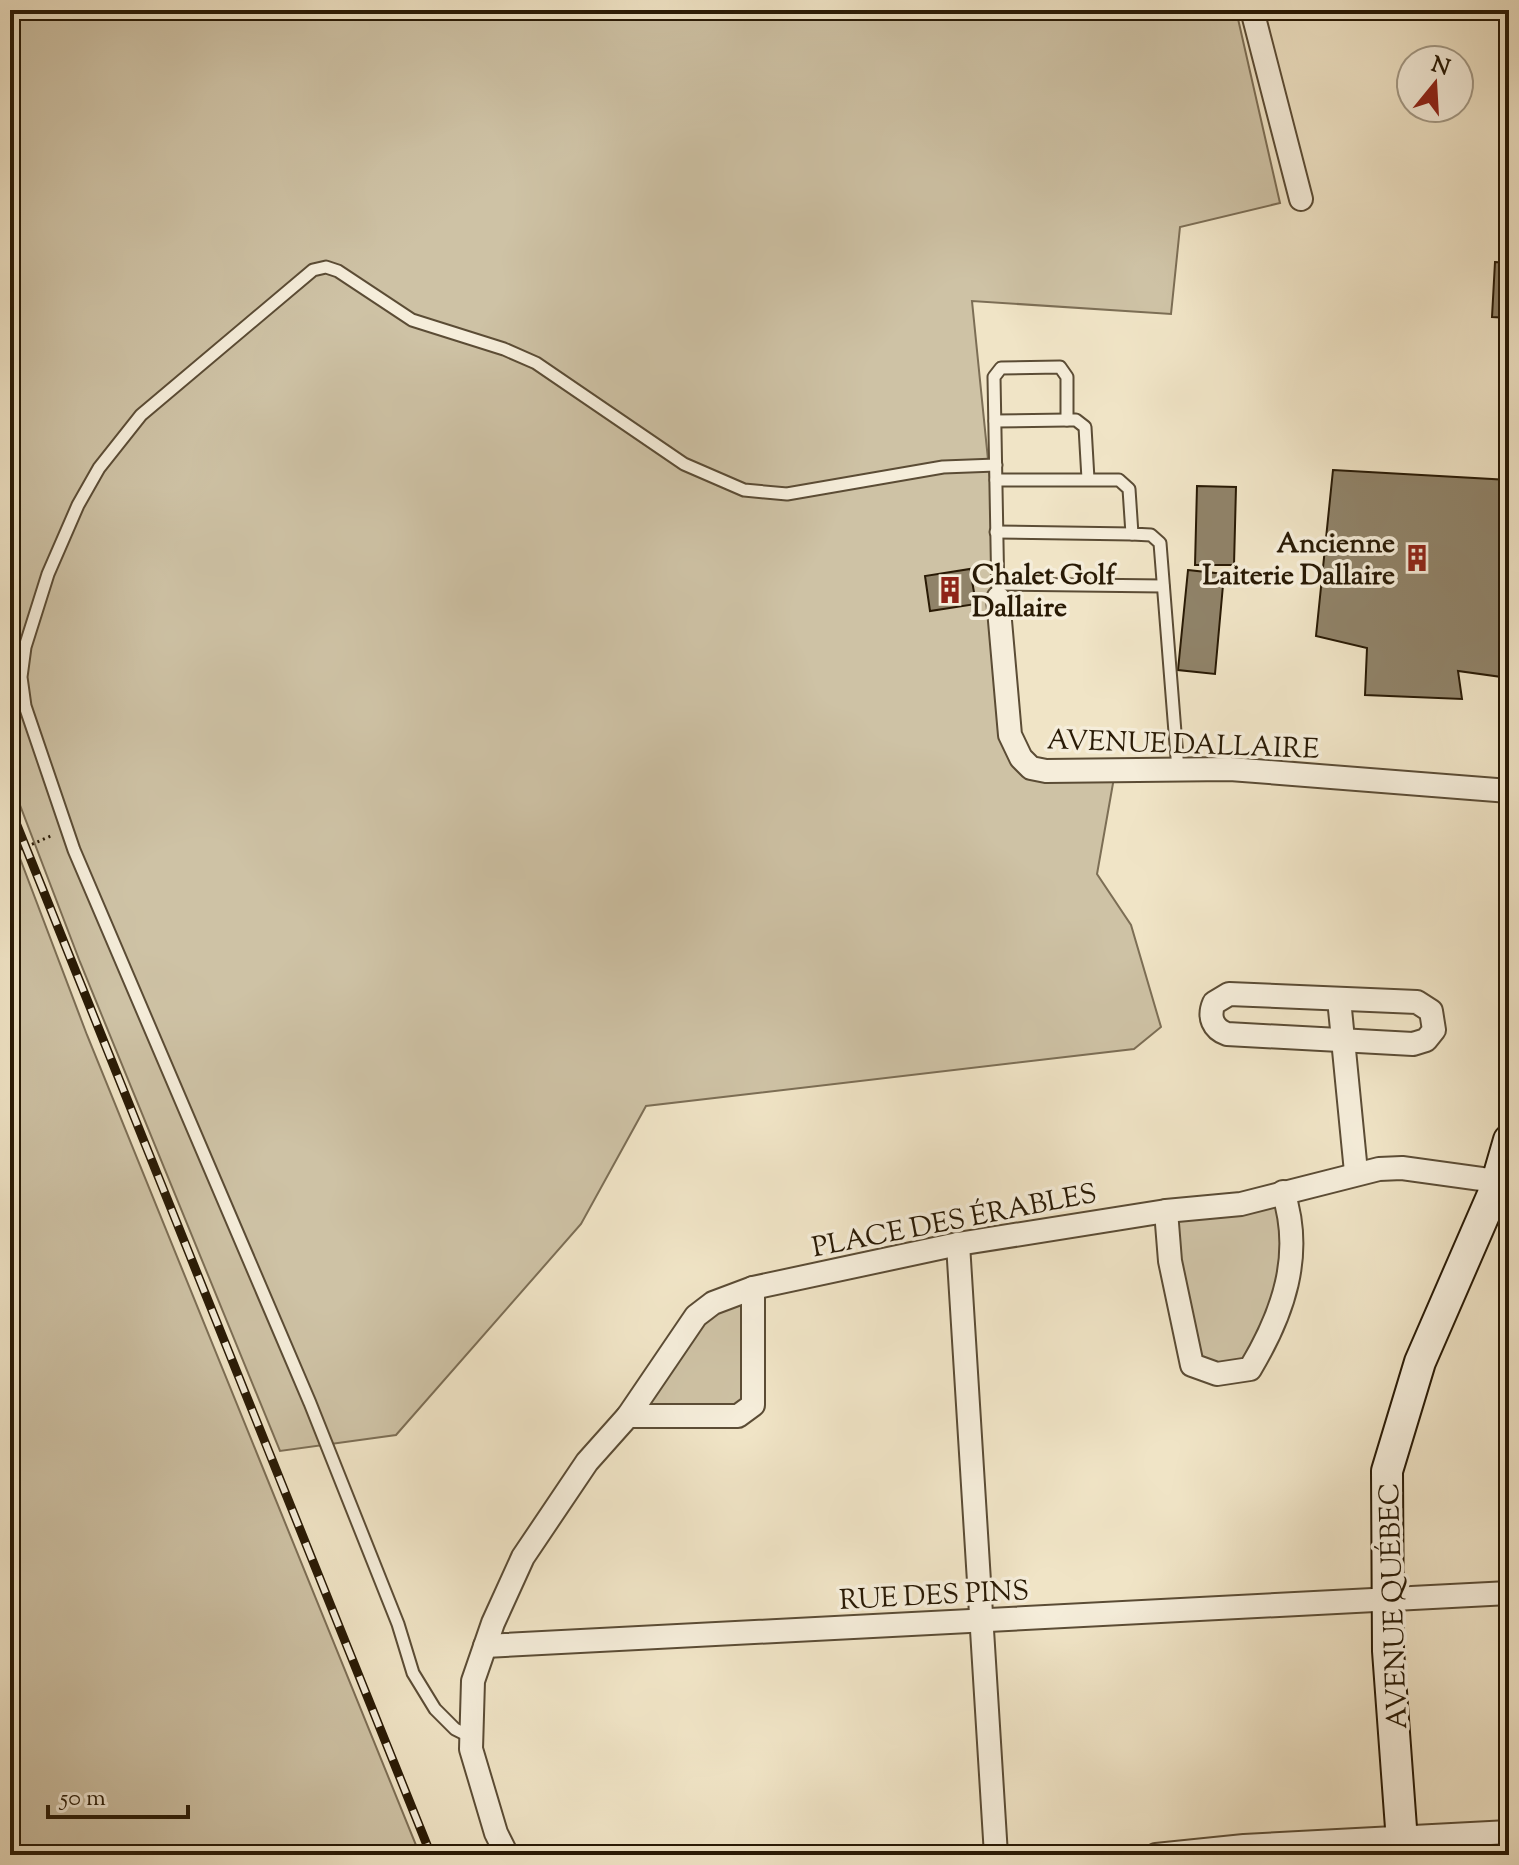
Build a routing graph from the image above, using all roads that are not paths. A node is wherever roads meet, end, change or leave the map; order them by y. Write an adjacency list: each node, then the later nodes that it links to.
1 (1252, 10): 2 (street)
2 (1301, 199)
3 (1067, 420): 4 (lane); 4 (lane); 6 (lane)
4 (995, 421): 5 (lane)
5 (996, 465): 7 (lane); 28 (lane)
6 (1088, 479): 7 (lane); 9 (lane)
7 (996, 480): 8 (lane)
8 (996, 532): 9 (lane); 11 (lane)
9 (1132, 534): 10 (lane)
10 (1163, 586): 11 (lane); 12 (lane)
11 (998, 591): 12 (street, AVENUE DALLAIRE)
12 (1178, 770): 13 (street, AVENUE DALLAIRE)
13 (1509, 791)
14 (1339, 999): 15 (street); 15 (street); 15 (street)
15 (1342, 1042): 17 (street)
16 (1509, 1140): 18 (street, AVENUE QUÉBEC)
17 (1356, 1172): 18 (street, PLACE DES ÉRABLES); 19 (street, PLACE DES ÉRABLES)
18 (1500, 1190): 25 (street, AVENUE QUÉBEC)
19 (1283, 1192): 20 (street, PLACE DES ÉRABLES); 20 (street)
20 (1166, 1211): 21 (street, PLACE DES ÉRABLES)
21 (958, 1244): 22 (street, PLACE DES ÉRABLES); 26 (street)
22 (753, 1288): 23 (street, PLACE DES ÉRABLES); 23 (street)
23 (628, 1416): 27 (street, PLACE DES ÉRABLES)
24 (1509, 1593): 25 (street, RUE DES PINS)
25 (1386, 1602): 26 (street, RUE DES PINS); 30 (street, AVENUE QUÉBEC)
26 (981, 1622): 27 (street, RUE DES PINS); 32 (street)
27 (485, 1646): 28 (street, PLACE DES ÉRABLES)
28 (471, 1737): 31 (street, PLACE DES ÉRABLES)
29 (1509, 1832): 30 (street)
30 (1403, 1846): 33 (street)
31 (507, 1855)
32 (996, 1855)
33 (1156, 1855)

